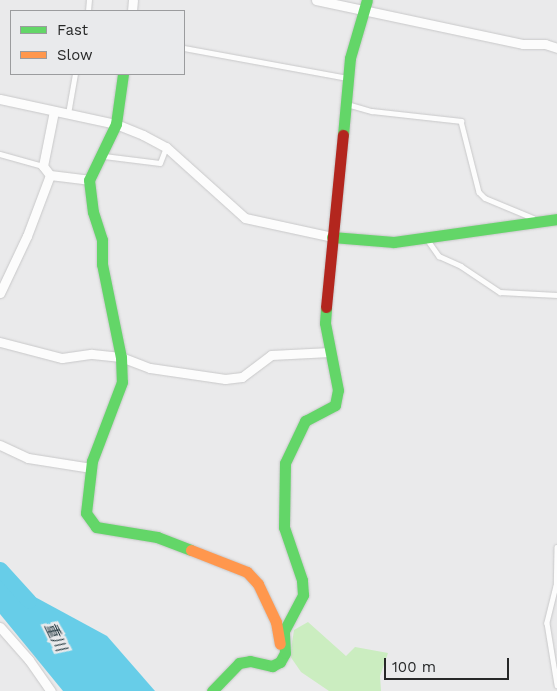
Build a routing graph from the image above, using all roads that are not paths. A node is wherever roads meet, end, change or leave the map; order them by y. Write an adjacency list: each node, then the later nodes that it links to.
1 (316, 0): 2 (street)
2 (365, 5): 4 (street); 7 (street)
3 (185, 48): 7 (lane)
4 (557, 48)
5 (76, 75): 11 (lane)
6 (123, 75): 12 (street)
7 (348, 78): 9 (street)
8 (0, 99): 10 (street)
9 (346, 104): 20 (lane); 21 (street)
10 (54, 111): 11 (street); 16 (street)
11 (68, 115): 12 (street)
12 (116, 124): 13 (street); 15 (street)
13 (166, 147): 15 (lane); 21 (street)
14 (0, 154): 16 (lane)
15 (104, 156): 18 (street)
16 (43, 166): 17 (street)
17 (50, 175): 18 (street); 23 (street)
18 (89, 180): 27 (street)
19 (557, 219): 20 (street)
20 (541, 222): 22 (street)
21 (332, 237): 22 (street); 26 (street)
22 (427, 239): 24 (lane)
23 (0, 293)
24 (557, 295)
25 (0, 342): 27 (street)
26 (330, 352): 27 (street); 32 (street)
27 (121, 357): 29 (street)
28 (0, 445): 29 (street)
29 (90, 468): 32 (street)
30 (557, 547): 33 (lane)
31 (0, 627): 34 (street)
32 (282, 658): 35 (street)
33 (557, 685)
34 (50, 691)
35 (212, 691)

